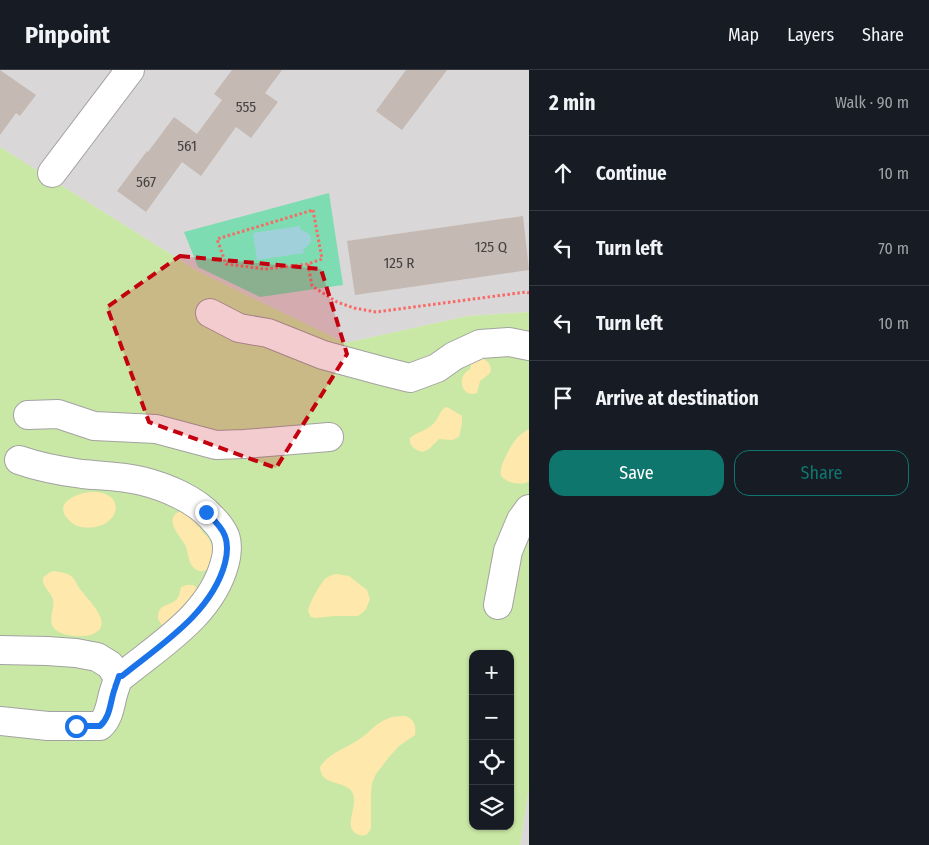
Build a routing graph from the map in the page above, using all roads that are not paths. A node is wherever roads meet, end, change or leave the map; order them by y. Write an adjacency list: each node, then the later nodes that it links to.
1 (130, 70): 2 (street)
2 (52, 173)
3 (210, 313): 4 (street)
4 (529, 346)
5 (28, 415): 6 (street)
6 (329, 437)
7 (19, 460): 11 (street)
8 (529, 509): 9 (street)
9 (498, 605)
10 (0, 650): 11 (street)
11 (119, 676): 12 (street)
12 (0, 722)

